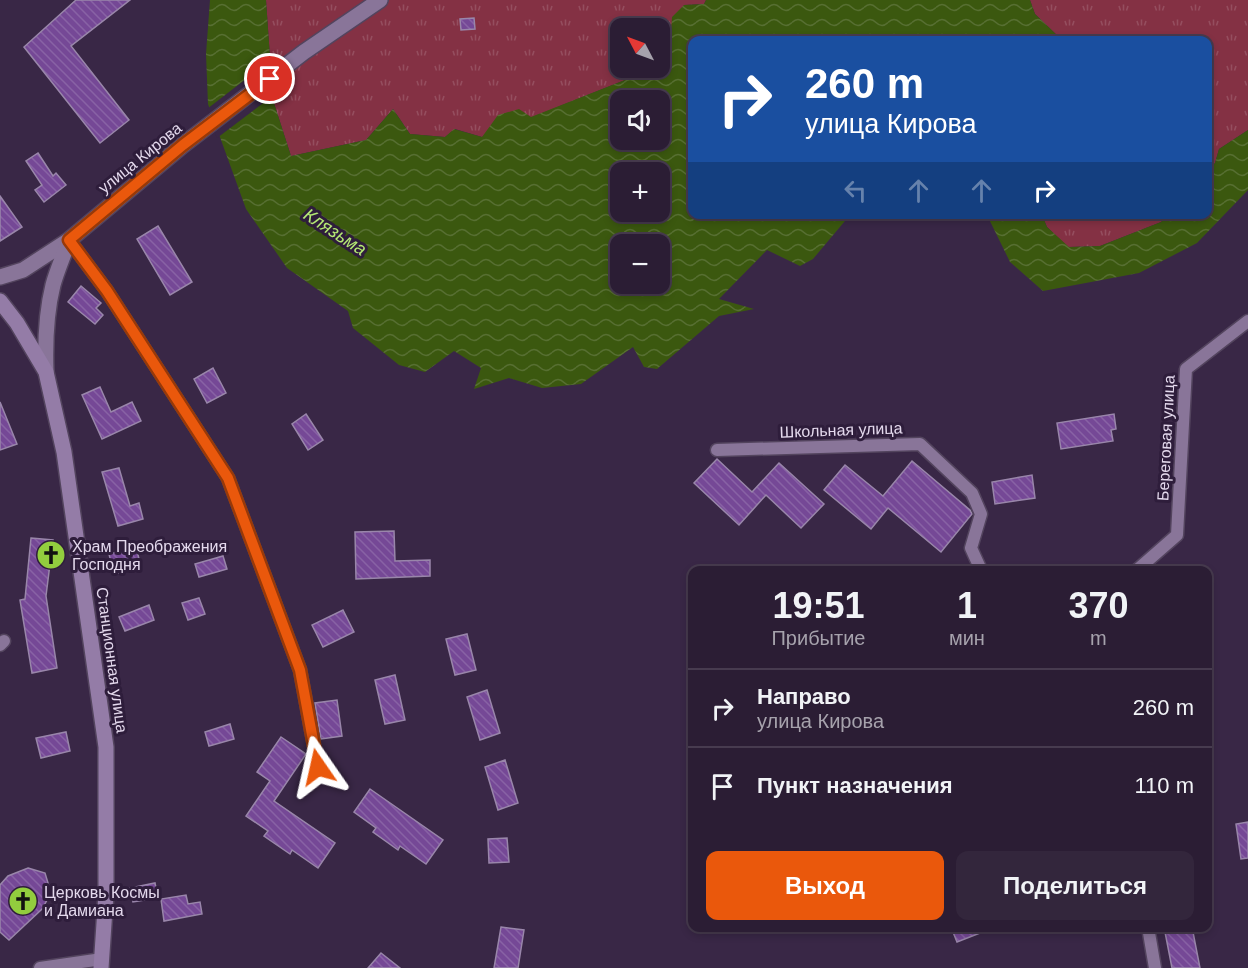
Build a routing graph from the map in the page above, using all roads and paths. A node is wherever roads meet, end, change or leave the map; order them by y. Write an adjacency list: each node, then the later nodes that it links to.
1 (380, 0): 2 (street, улица Кирова)
2 (69, 240): 3 (street, улица Кирова); 6 (street); 10 (street)
3 (0, 277)
4 (0, 301): 6 (main road, Станционная улица)
5 (1248, 321): 9 (street, Береговая улица)
6 (46, 372): 12 (main road, Станционная улица)
7 (717, 450): 8 (street, Школьная улица)
8 (979, 566)
9 (1142, 566)
10 (318, 767)
11 (1149, 932): 14 (street)
12 (102, 963): 13 (street)
13 (40, 968)
14 (1155, 968)

